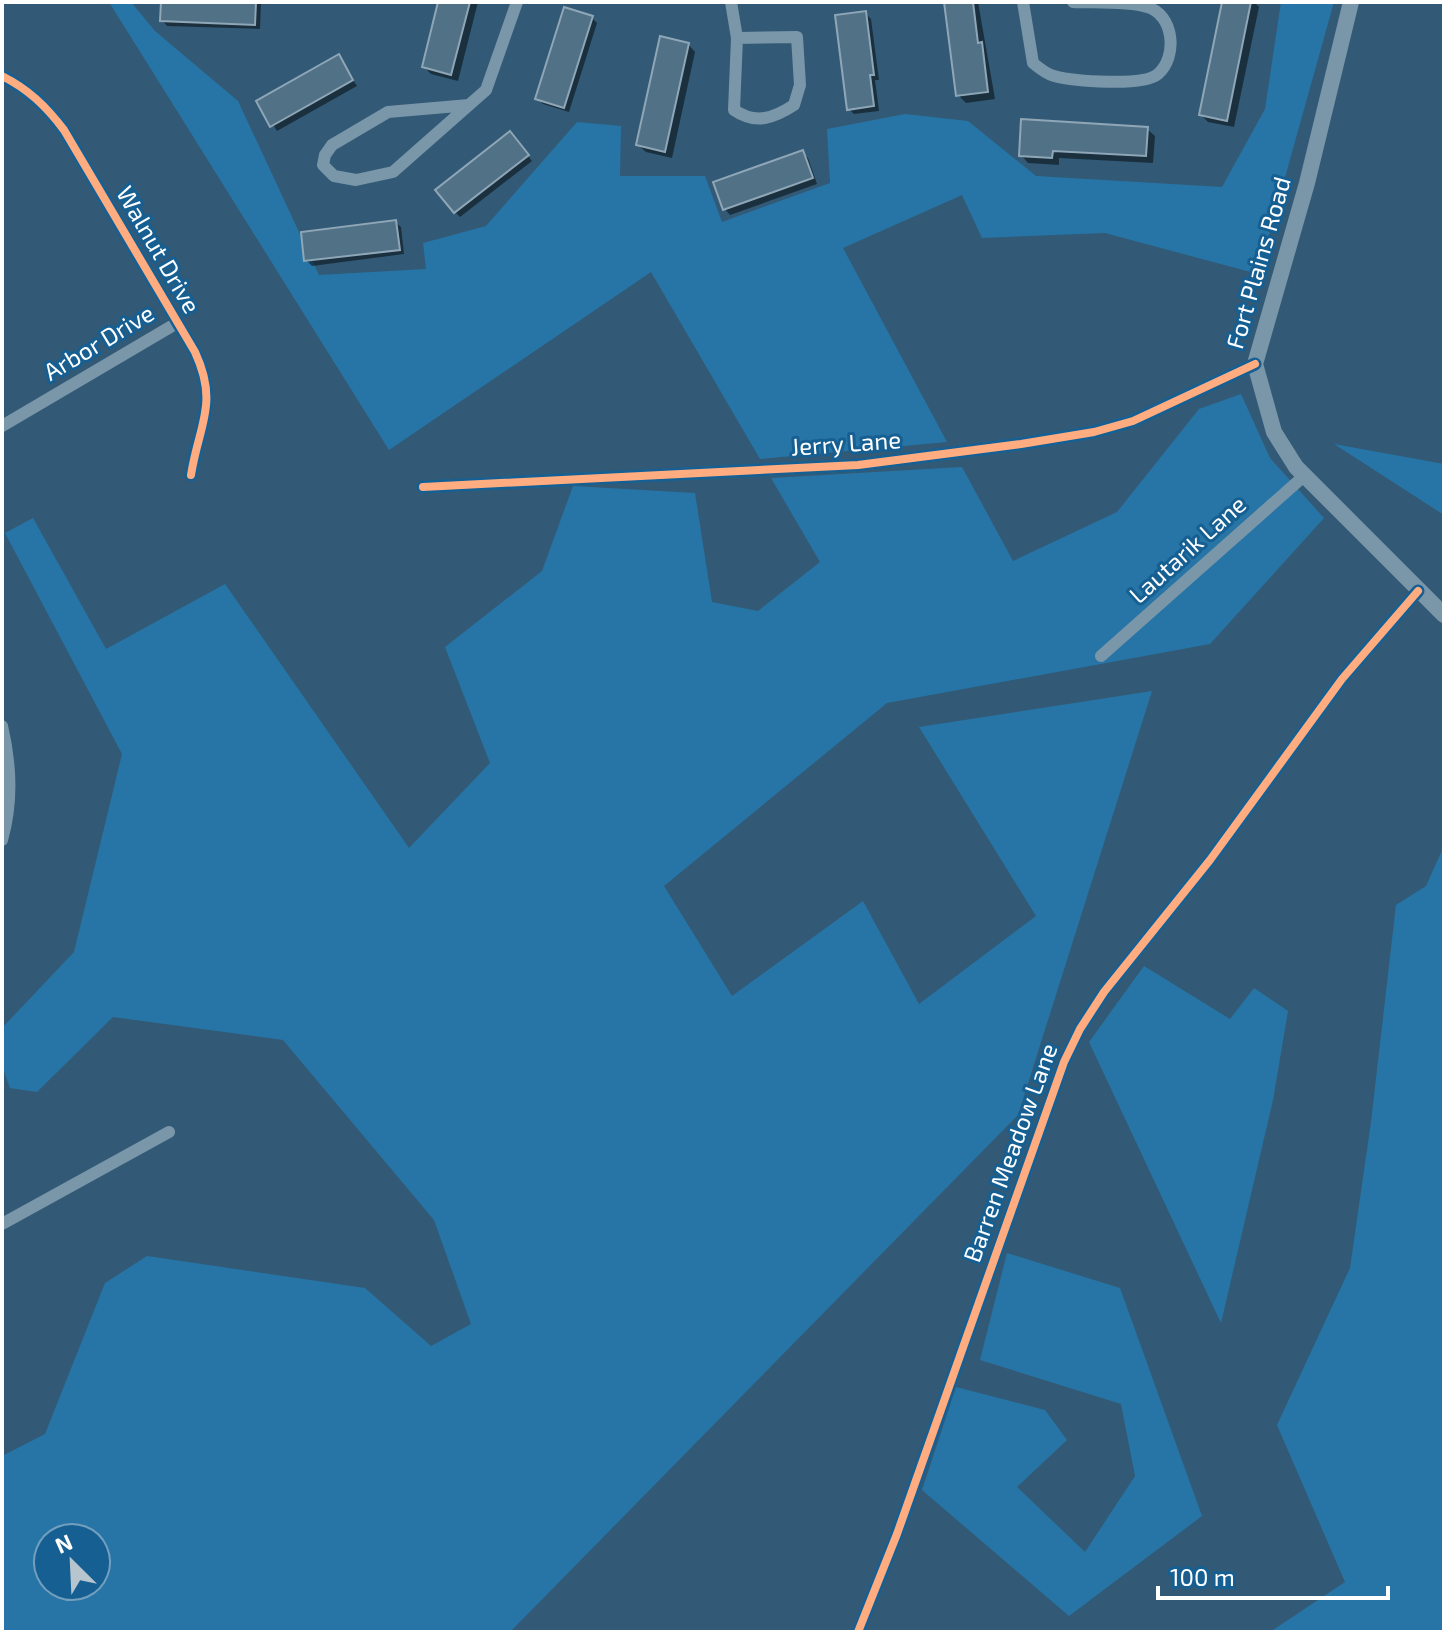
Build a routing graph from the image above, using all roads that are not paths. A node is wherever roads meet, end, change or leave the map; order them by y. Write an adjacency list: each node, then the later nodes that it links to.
1 (517, 2): 8 (street)
2 (731, 2): 6 (street)
3 (1023, 2): 4 (street)
4 (1073, 2)
5 (1351, 2): 10 (street, Fort Plains Road)
6 (737, 38): 6 (street)
7 (2, 76): 9 (street, Walnut Drive)
8 (469, 105): 8 (street)
9 (177, 323): 11 (street, Arbor Drive); 12 (street, Walnut Drive)
10 (1255, 364): 13 (street, Fort Plains Road); 14 (street, Jerry Lane)
11 (2, 426)
12 (191, 475)
13 (1304, 476): 15 (street, Fort Plains Road); 17 (street, Lautarik Lane)
14 (423, 487)
15 (1418, 591): 16 (street, Fort Plains Road); 22 (street, Barren Meadow Lane)
16 (1444, 615)
17 (1101, 656)
18 (2, 726): 19 (street)
19 (2, 840)
20 (169, 1132): 21 (street)
21 (2, 1224)
22 (858, 1632)

